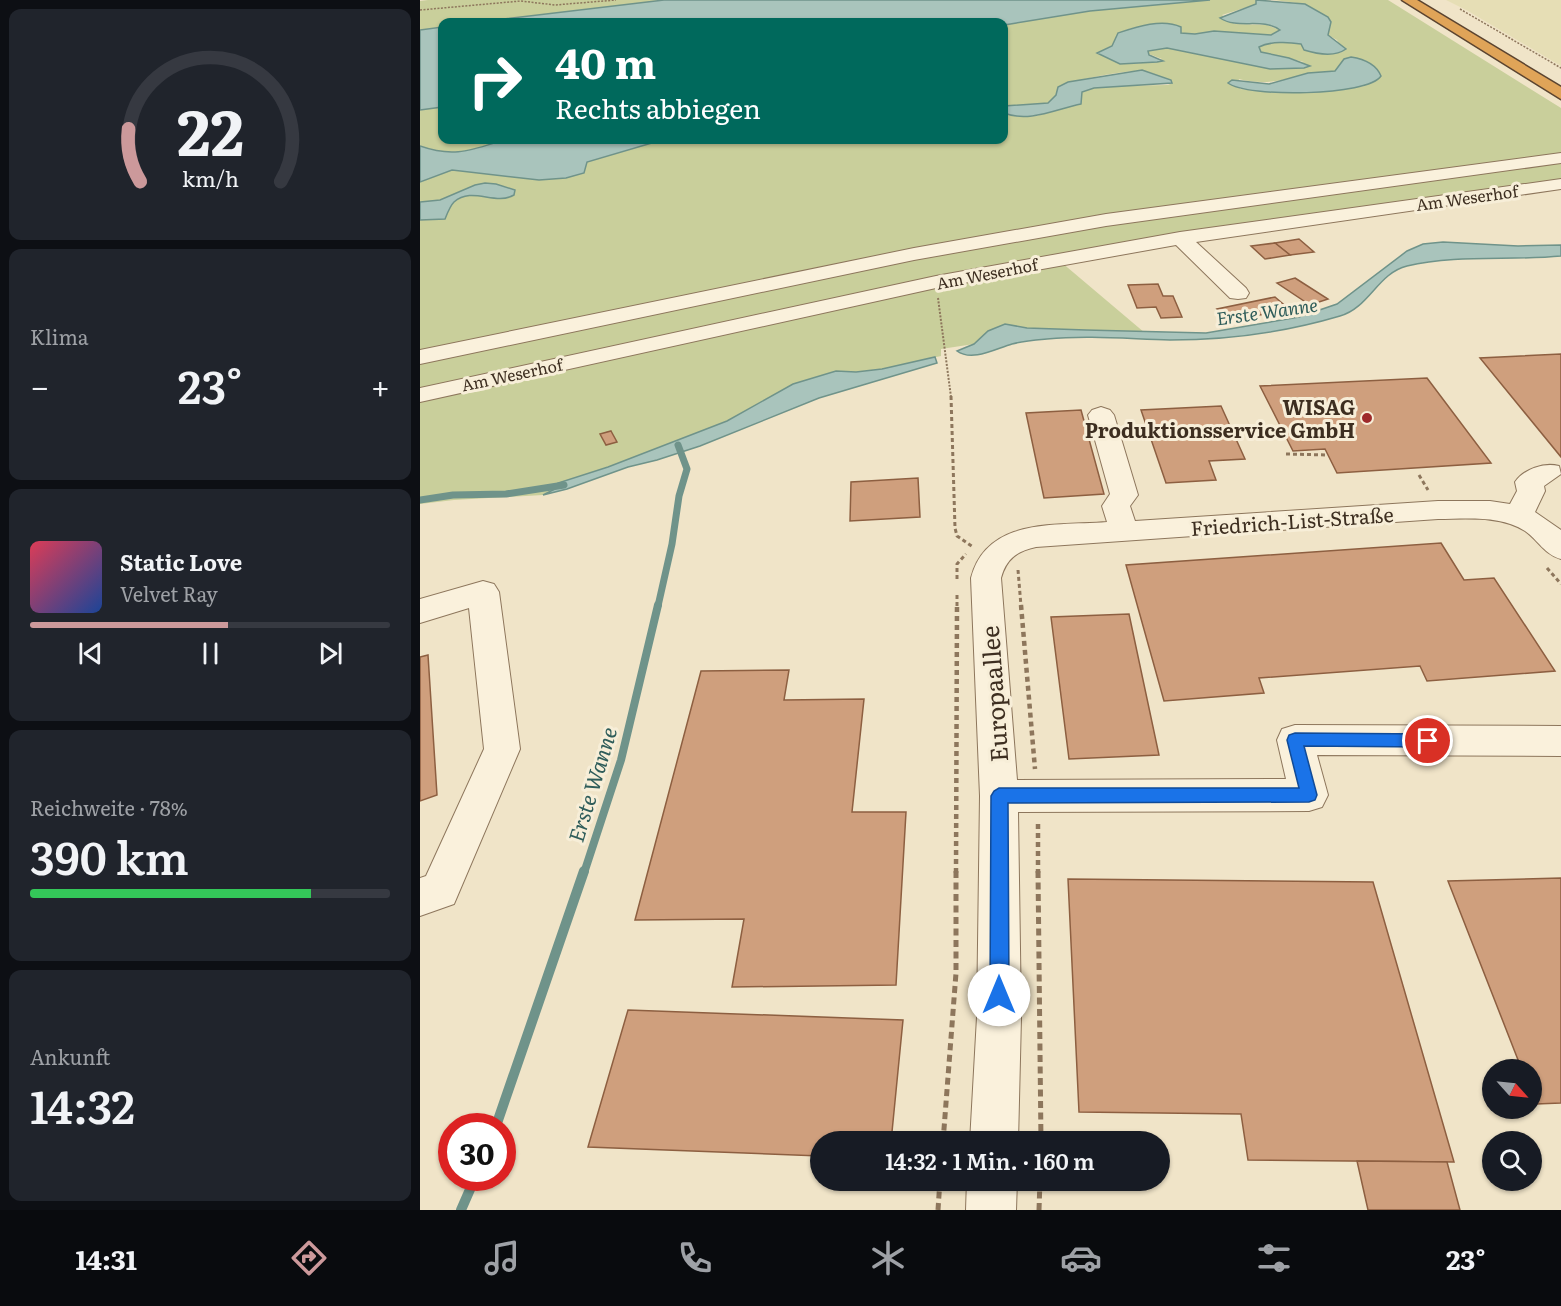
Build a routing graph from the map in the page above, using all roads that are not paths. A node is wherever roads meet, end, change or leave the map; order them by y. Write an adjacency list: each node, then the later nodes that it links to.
1 (1408, 0): 4 (highway)
2 (1430, 0): 3 (highway)
3 (1561, 79)
4 (1561, 94)
5 (1561, 158): 9 (street)
6 (1561, 184): 7 (street, Am Weserhof)
7 (1180, 238): 8 (street); 10 (street, Am Weserhof)
8 (1238, 293)
9 (420, 357)
10 (420, 395)
11 (1101, 415): 13 (street)
12 (1549, 472): 14 (street)
13 (1124, 532): 14 (street, Friedrich-List-Straße); 15 (street, Friedrich-List-Straße)
14 (1546, 536)
15 (998, 554): 18 (street, Europaallee)
16 (420, 610): 19 (street)
17 (1561, 741): 18 (street)
18 (999, 796): 20 (street, Europaallee)
19 (420, 897)
20 (994, 1131)
21 (992, 1191): 22 (street)
22 (991, 1210)

